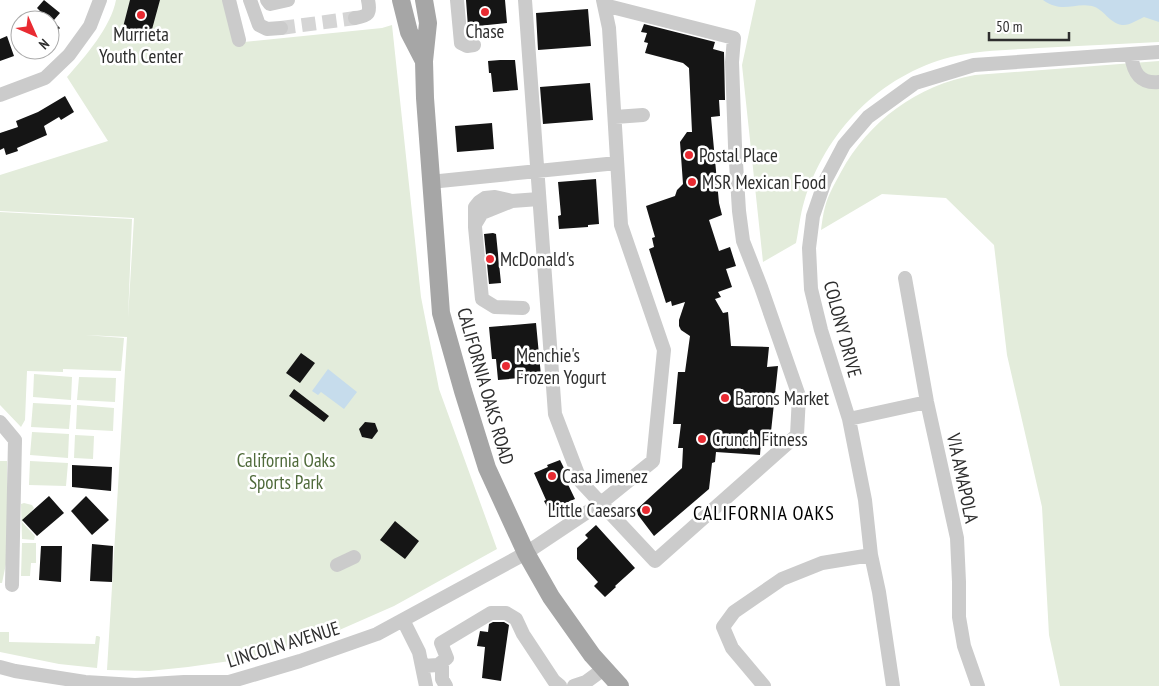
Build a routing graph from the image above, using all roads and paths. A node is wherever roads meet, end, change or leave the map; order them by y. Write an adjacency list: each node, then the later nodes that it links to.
1 (100, 0): 20 (street)
2 (229, 0): 14 (street)
3 (250, 0): 13 (street)
4 (267, 0): 5 (street)
5 (288, 0)
6 (368, 0): 12 (street)
7 (401, 0): 18 (main road, CALIFORNIA OAKS ROAD)
8 (424, 0): 18 (main road, CALIFORNIA OAKS ROAD)
9 (457, 0): 15 (street)
10 (525, 0): 24 (street)
11 (603, 3): 22 (street, LINCOLN AVENUE); 32 (street)
12 (354, 18)
13 (281, 28)
14 (239, 40)
15 (474, 45)
16 (1159, 52): 17 (street, COLONY DRIVE)
17 (1132, 54): 19 (street); 30 (street, COLONY DRIVE)
18 (424, 61): 25 (main road, CALIFORNIA OAKS ROAD)
19 (1159, 82)
20 (0, 95)
21 (643, 115): 22 (street)
22 (615, 117): 23 (street, LINCOLN AVENUE)
23 (618, 164): 24 (street); 32 (street, LINCOLN AVENUE)
24 (537, 170): 25 (street); 26 (street)
25 (430, 182): 33 (main road, CALIFORNIA OAKS ROAD)
26 (539, 199): 28 (street); 32 (street)
27 (905, 278): 29 (street, VIA AMAPOLA)
28 (522, 308)
29 (927, 402): 30 (street); 51 (street, VIA AMAPOLA)
30 (849, 419): 34 (street, COLONY DRIVE)
31 (0, 422): 37 (street)
32 (601, 504): 33 (street, LINCOLN AVENUE)
33 (526, 553): 38 (street, LINCOLN AVENUE); 42 (main road, CALIFORNIA OAKS ROAD)
34 (871, 555): 49 (street); 50 (street, COLONY DRIVE)
35 (354, 558): 36 (street)
36 (337, 565)
37 (12, 585)
38 (403, 620): 40 (street); 43 (street, LINCOLN AVENUE)
39 (438, 665): 40 (street); 45 (street); 46 (street)
40 (423, 666): 44 (street)
41 (0, 667): 43 (street, LINCOLN AVENUE)
42 (604, 668): 47 (street); 48 (main road, CALIFORNIA OAKS ROAD)
43 (230, 684)
44 (426, 686)
45 (446, 686)
46 (558, 686)
47 (574, 686)
48 (620, 686)
49 (764, 686)
50 (893, 686)
51 (978, 686)

